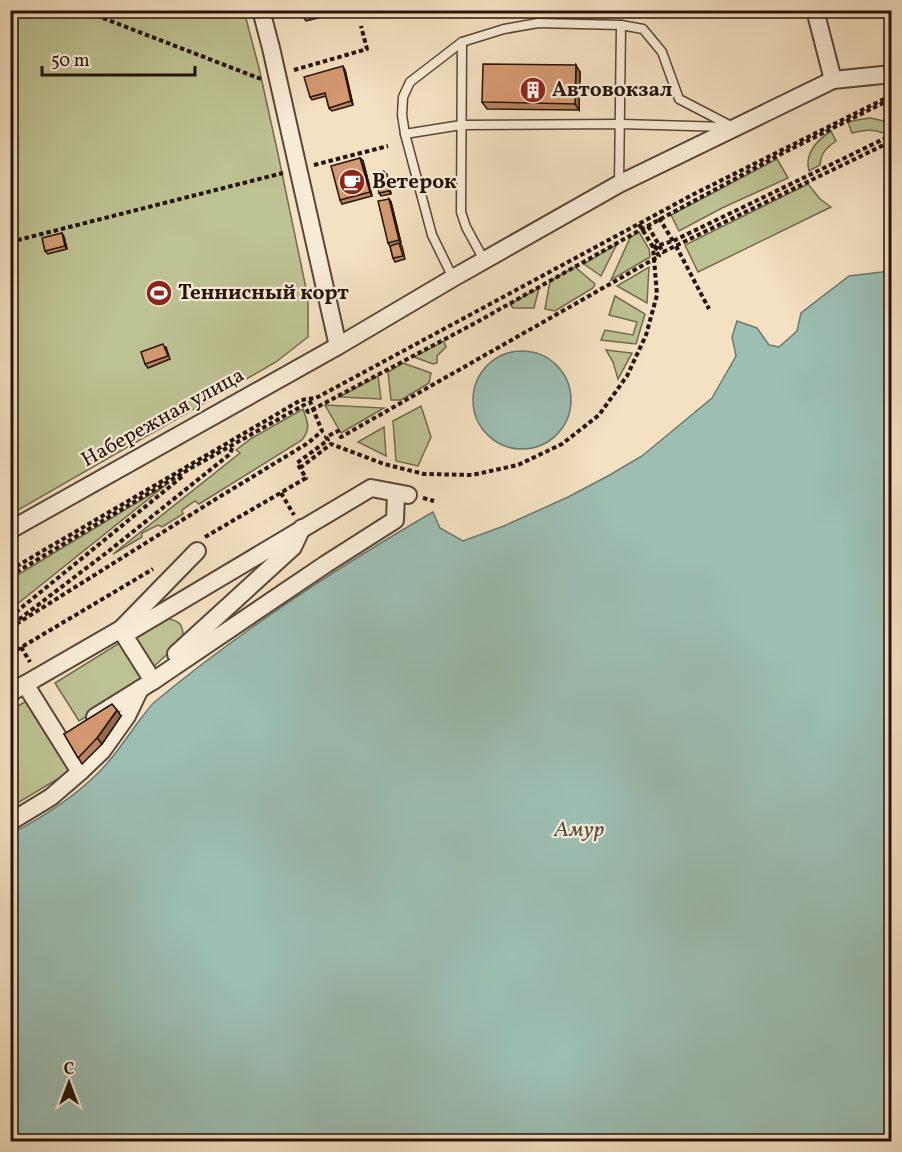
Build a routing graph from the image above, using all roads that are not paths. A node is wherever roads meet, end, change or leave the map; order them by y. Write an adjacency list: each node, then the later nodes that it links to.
1 (261, 10): 14 (street)
2 (815, 10): 6 (street)
3 (621, 25): 4 (lane); 7 (lane); 9 (lane)
4 (462, 42): 8 (lane); 10 (lane)
5 (891, 74): 6 (street, Набережная улица)
6 (832, 81): 9 (street, Набережная улица)
7 (621, 124): 8 (lane); 9 (lane); 11 (lane)
8 (461, 125): 10 (lane); 12 (lane)
9 (734, 128): 11 (street, Набережная улица)
10 (405, 134): 13 (lane)
11 (620, 184): 12 (street, Набережная улица)
12 (484, 260): 13 (street, Набережная улица)
13 (453, 278): 14 (street, Набережная улица)
14 (338, 346): 16 (street, Набережная улица)
15 (302, 528): 18 (street); 19 (street); 19 (street)
16 (10, 530)
17 (200, 545): 18 (street)
18 (122, 632): 19 (street); 20 (street)
19 (148, 682): 21 (street); 22 (street)
20 (18, 689): 21 (street)
21 (69, 732): 22 (street)
22 (80, 772): 23 (street)
23 (10, 822)

